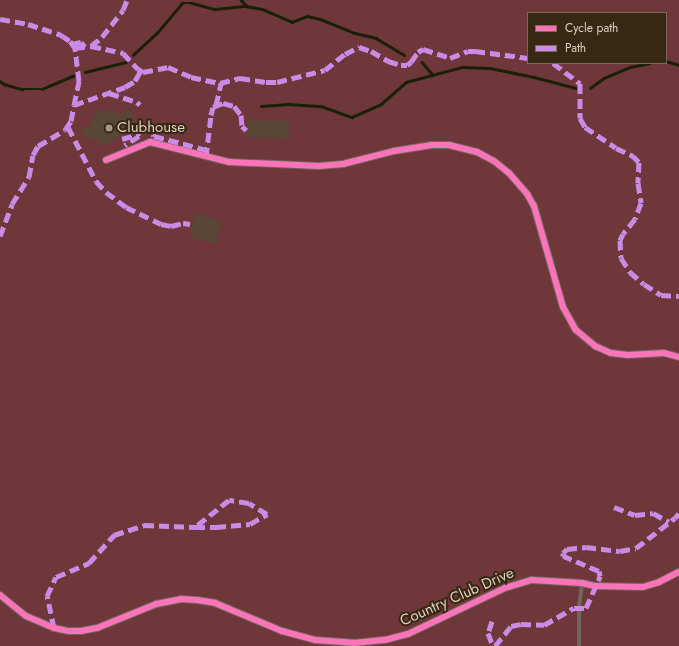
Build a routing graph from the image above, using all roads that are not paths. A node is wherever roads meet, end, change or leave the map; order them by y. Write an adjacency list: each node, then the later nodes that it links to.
1 (106, 160): 2 (street)
2 (679, 357)
3 (679, 572): 4 (street, Country Club Drive)
4 (582, 583): 5 (street, Country Club Drive); 6 (lane)
5 (0, 595)
6 (579, 646)

